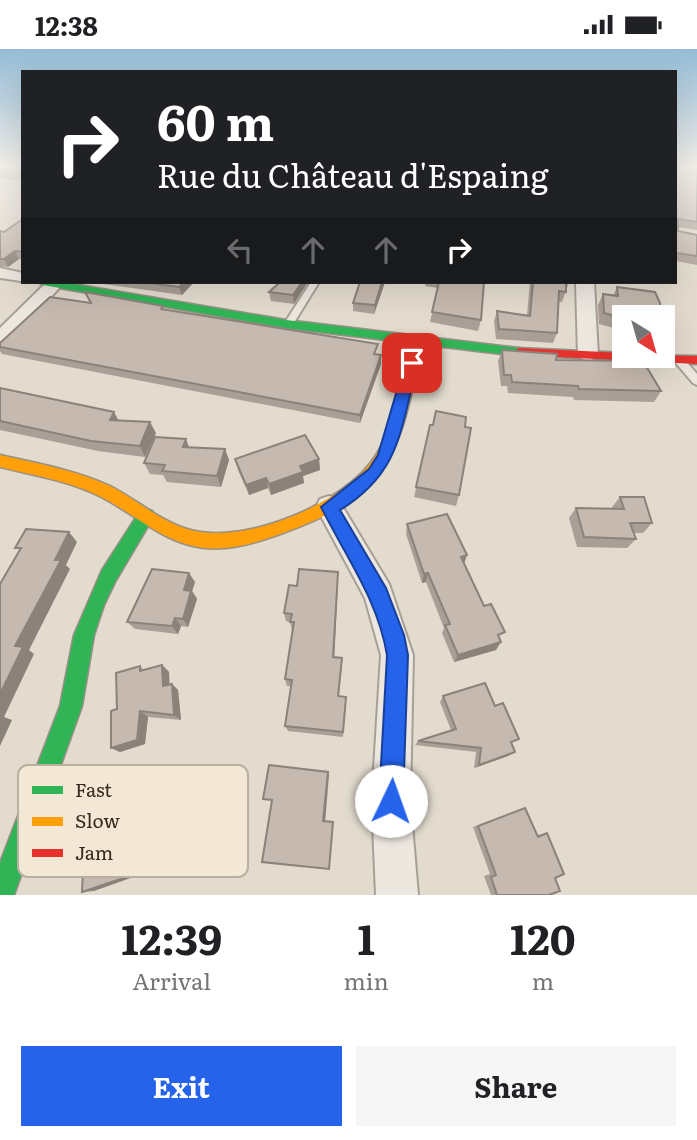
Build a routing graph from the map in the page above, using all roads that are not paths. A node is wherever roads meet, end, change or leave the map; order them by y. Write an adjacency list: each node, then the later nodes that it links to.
1 (0, 274): 2 (street)
2 (21, 278)
3 (49, 284): 8 (street)
4 (62, 284): 7 (street)
5 (314, 284): 7 (lane)
6 (585, 284): 10 (street)
7 (289, 324): 9 (street)
8 (0, 339)
9 (417, 343): 10 (street); 15 (street)
10 (588, 356): 11 (street)
11 (679, 360): 12 (street); 13 (lane)
12 (697, 360)
13 (697, 381)
14 (0, 461): 16 (street)
15 (329, 507): 16 (street); 20 (street)
16 (146, 516): 17 (street)
17 (49, 765)
18 (18, 849): 19 (street)
19 (1, 895)
20 (397, 895)

